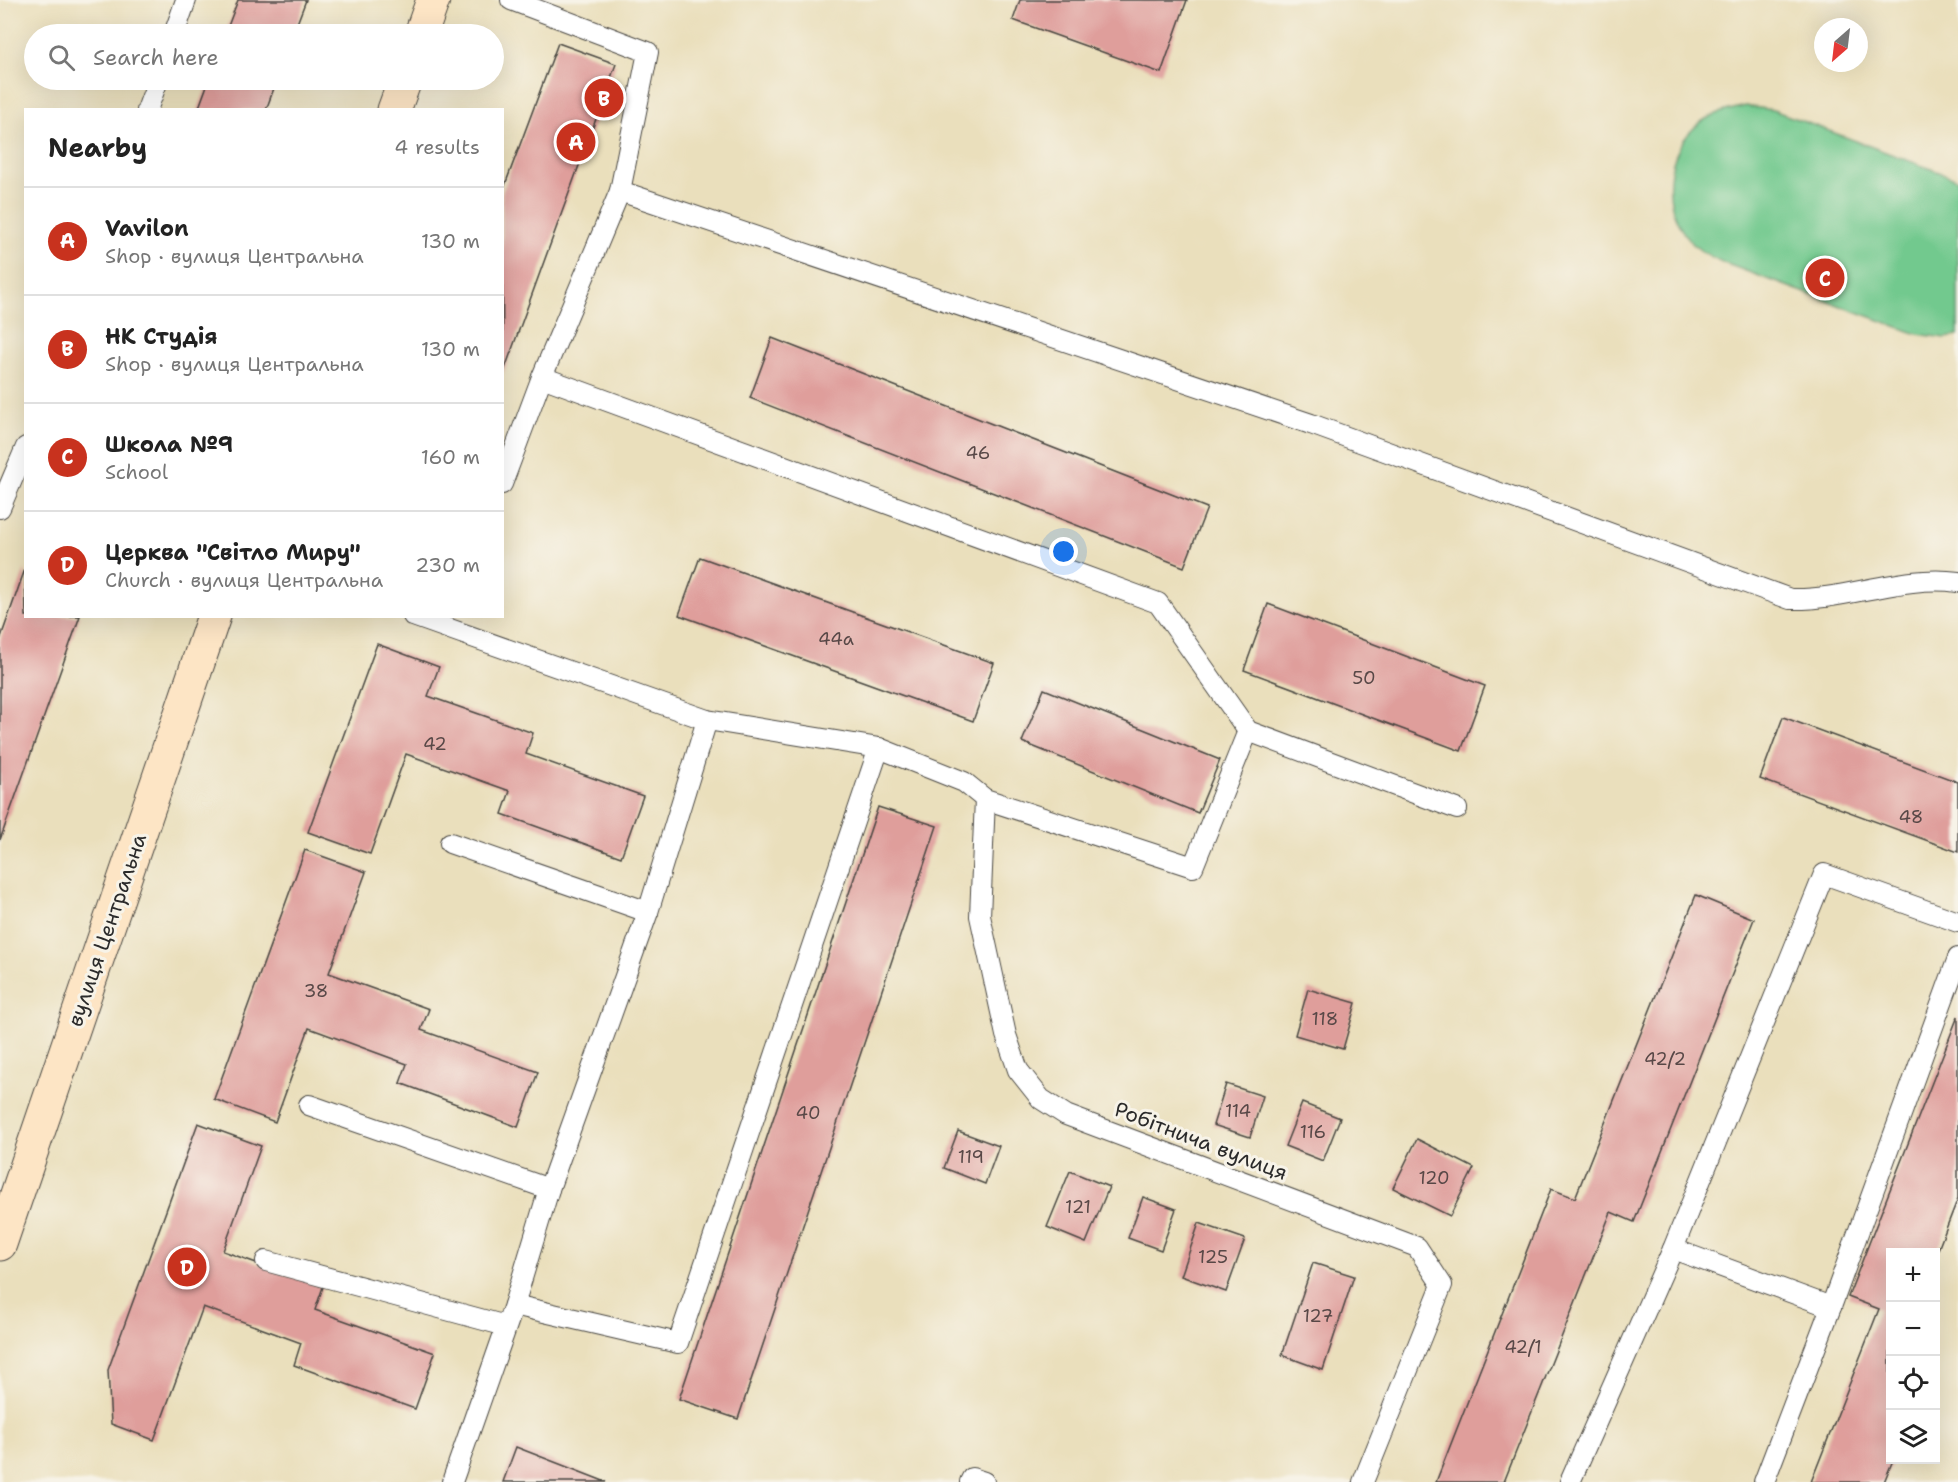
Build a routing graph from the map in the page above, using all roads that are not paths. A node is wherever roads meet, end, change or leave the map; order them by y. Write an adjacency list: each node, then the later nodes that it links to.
1 (186, 0): 4 (lane)
2 (433, 0): 5 (street)
3 (511, 0): 10 (lane)
4 (178, 24)
5 (425, 24)
6 (154, 90): 8 (lane)
7 (401, 90): 9 (street)
8 (148, 108)
9 (395, 108)
10 (620, 191): 11 (lane); 15 (lane)
11 (542, 377): 13 (lane); 20 (lane)
12 (24, 452): 14 (lane)
13 (504, 479)
14 (0, 508)
15 (1958, 582)
16 (213, 618): 30 (street, вулиця Центральна)
17 (424, 618): 18 (lane)
18 (452, 623): 19 (lane)
19 (707, 720): 21 (lane); 25 (lane)
20 (1248, 731): 22 (lane); 23 (lane)
21 (879, 748): 22 (lane); 33 (lane)
22 (985, 799): 39 (lane, Робітнича вулиця)
23 (1457, 809)
24 (450, 843): 25 (lane)
25 (648, 912): 29 (lane)
26 (1958, 922): 31 (lane)
27 (1958, 958): 34 (lane)
28 (309, 1105): 29 (lane)
29 (549, 1190): 33 (lane)
30 (0, 1244)
31 (1673, 1249): 34 (lane); 40 (lane)
32 (266, 1261): 35 (lane)
33 (514, 1305): 35 (lane)
34 (1831, 1307): 41 (lane)
35 (506, 1326): 36 (lane)
36 (452, 1482)
37 (970, 1482): 38 (lane)
38 (984, 1482)
39 (1363, 1482)
40 (1570, 1482)
41 (1764, 1482)

